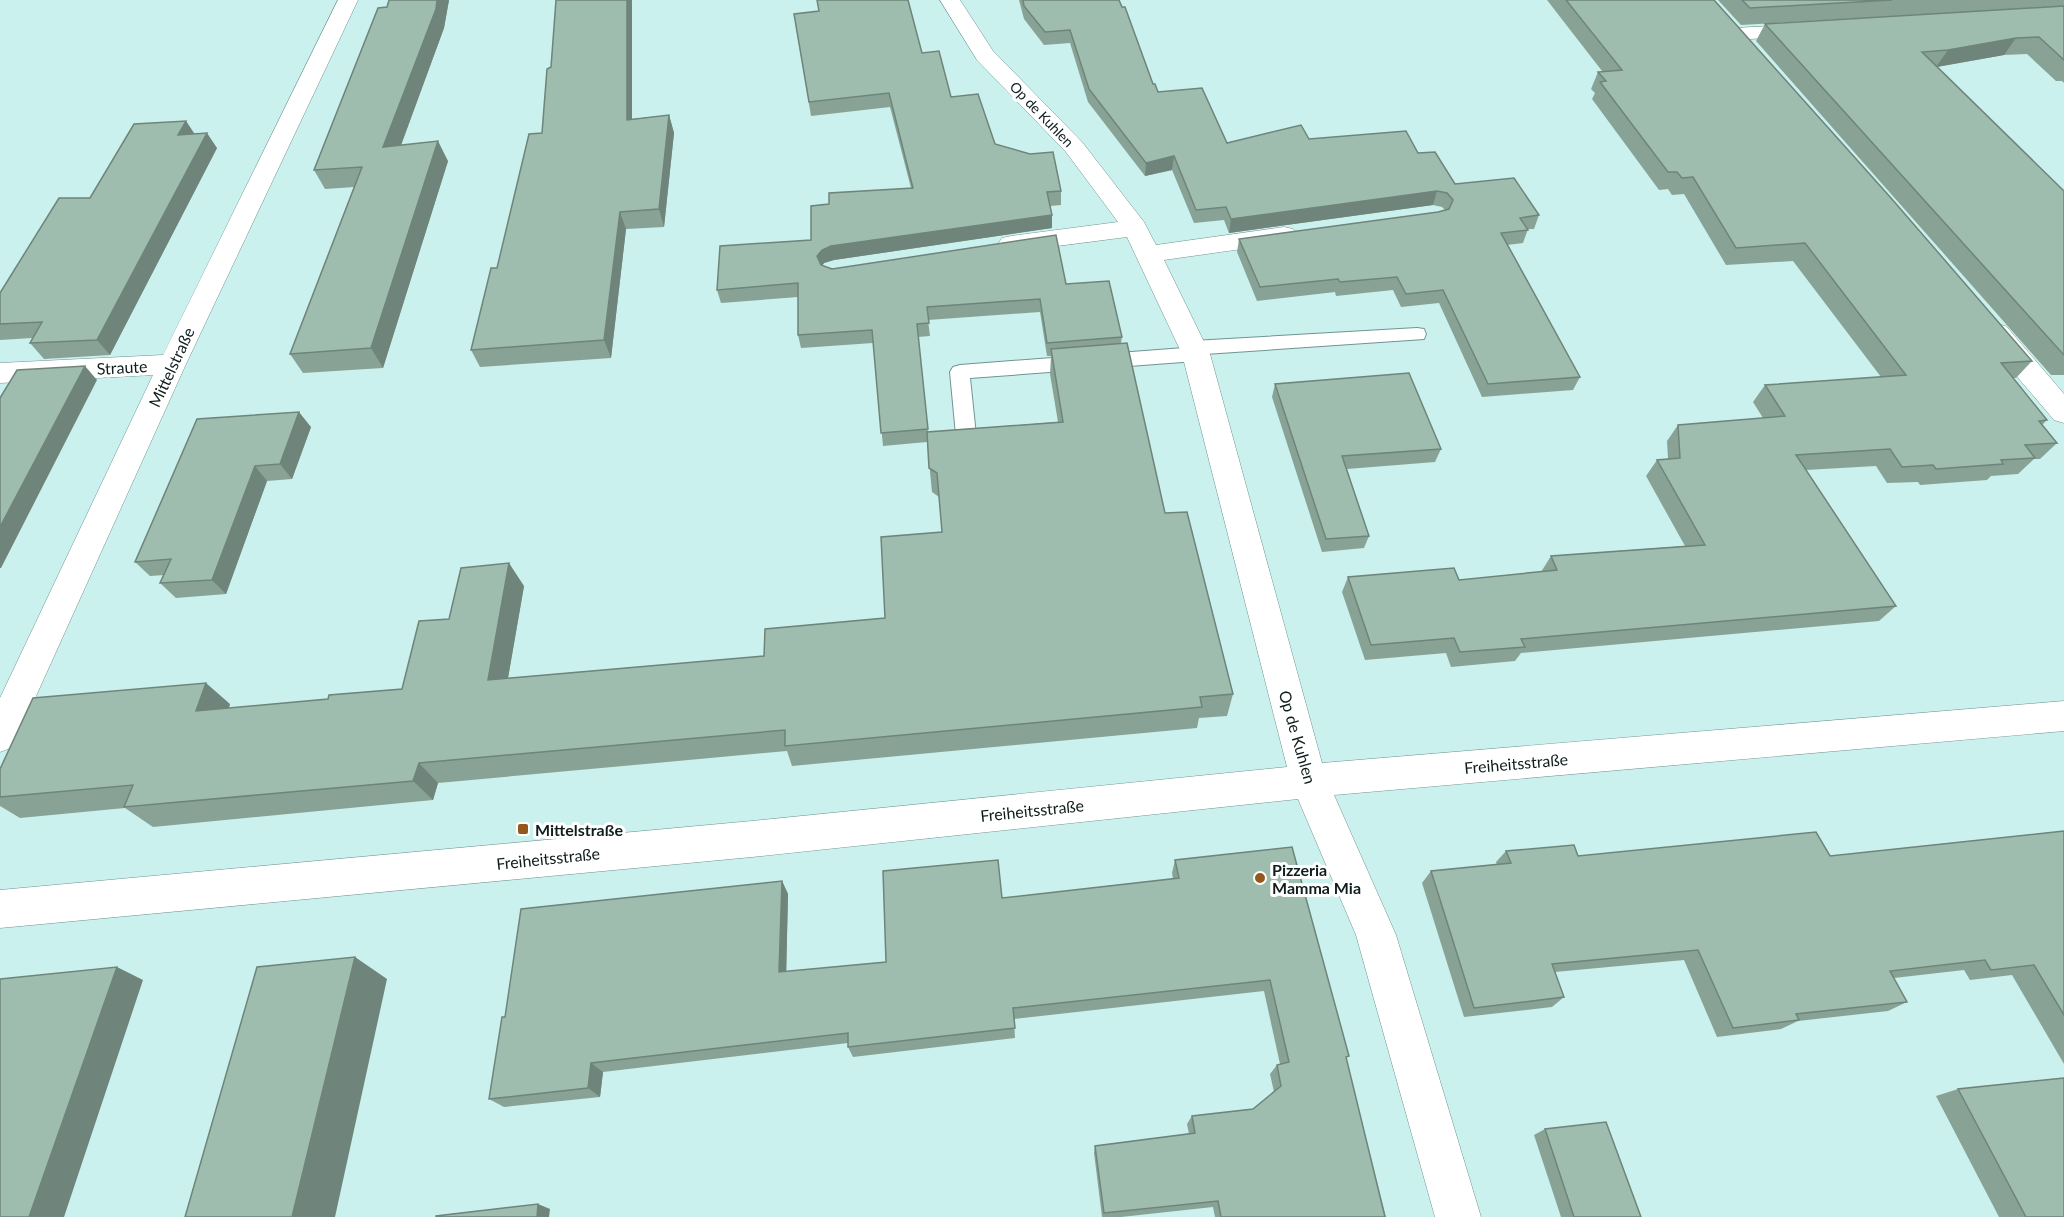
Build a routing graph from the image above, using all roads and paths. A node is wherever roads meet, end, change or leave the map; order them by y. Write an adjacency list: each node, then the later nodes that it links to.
1 (348, 0): 12 (street, Mittelstraße)
2 (950, 0): 5 (street, Op de Kuhlen)
3 (1829, 28): 4 (street)
4 (1758, 60)
5 (1134, 228): 7 (street); 8 (street, Op de Kuhlen)
6 (1303, 233): 8 (street)
7 (988, 247)
8 (1149, 254): 11 (street, Op de Kuhlen)
9 (1981, 316): 14 (street)
10 (1417, 334): 11 (lane)
11 (1195, 351): 15 (lane); 18 (street, Op de Kuhlen)
12 (172, 364): 13 (street, Straute); 17 (street, Mittelstraße)
13 (0, 373)
14 (2064, 413)
15 (966, 435)
16 (2064, 716): 18 (street, Freiheitsstraße)
17 (0, 736)
18 (1309, 781): 19 (street, Freiheitsstraße); 20 (street, Op de Kuhlen)
19 (0, 909)
20 (1458, 1217)

